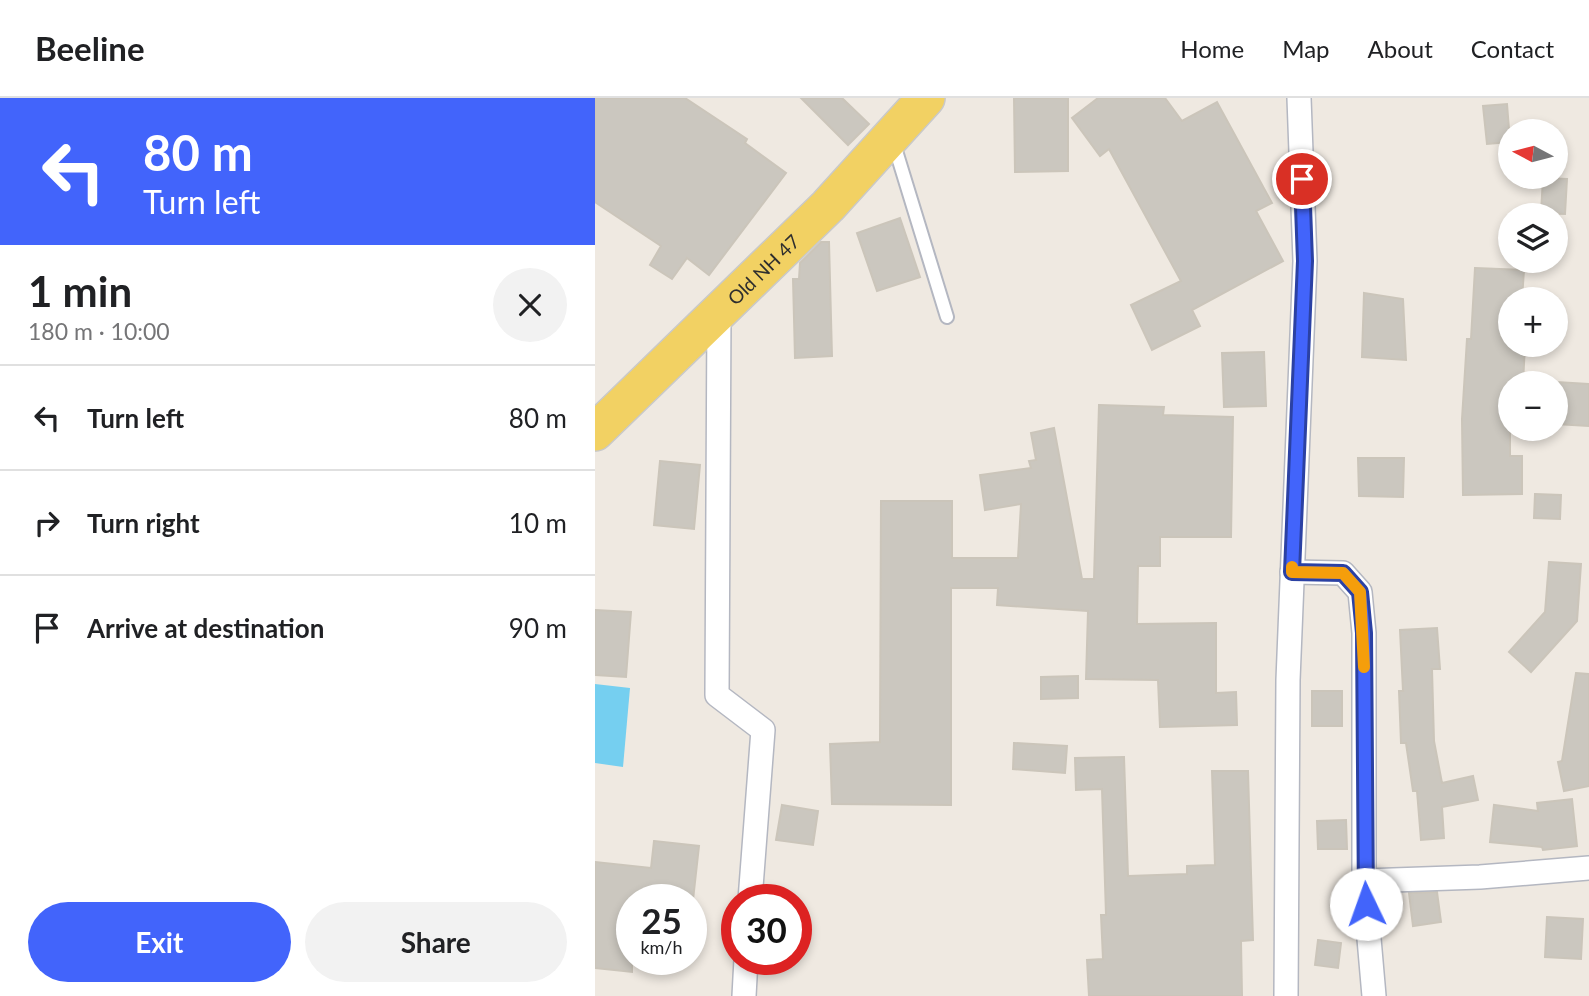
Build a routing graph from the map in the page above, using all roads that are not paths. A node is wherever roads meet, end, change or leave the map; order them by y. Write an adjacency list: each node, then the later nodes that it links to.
1 (926, 98): 3 (main road, Old NH 47)
2 (1299, 98): 7 (street)
3 (891, 137): 4 (main road, Old NH 47); 5 (lane)
4 (719, 311): 6 (main road, Old NH 47); 10 (street)
5 (947, 317)
6 (595, 432)
7 (1292, 572): 9 (street); 13 (street)
8 (1589, 868): 9 (street)
9 (1364, 881): 14 (street)
10 (751, 884)
11 (745, 975): 12 (street)
12 (744, 996)
13 (1286, 996)
14 (1374, 996)

